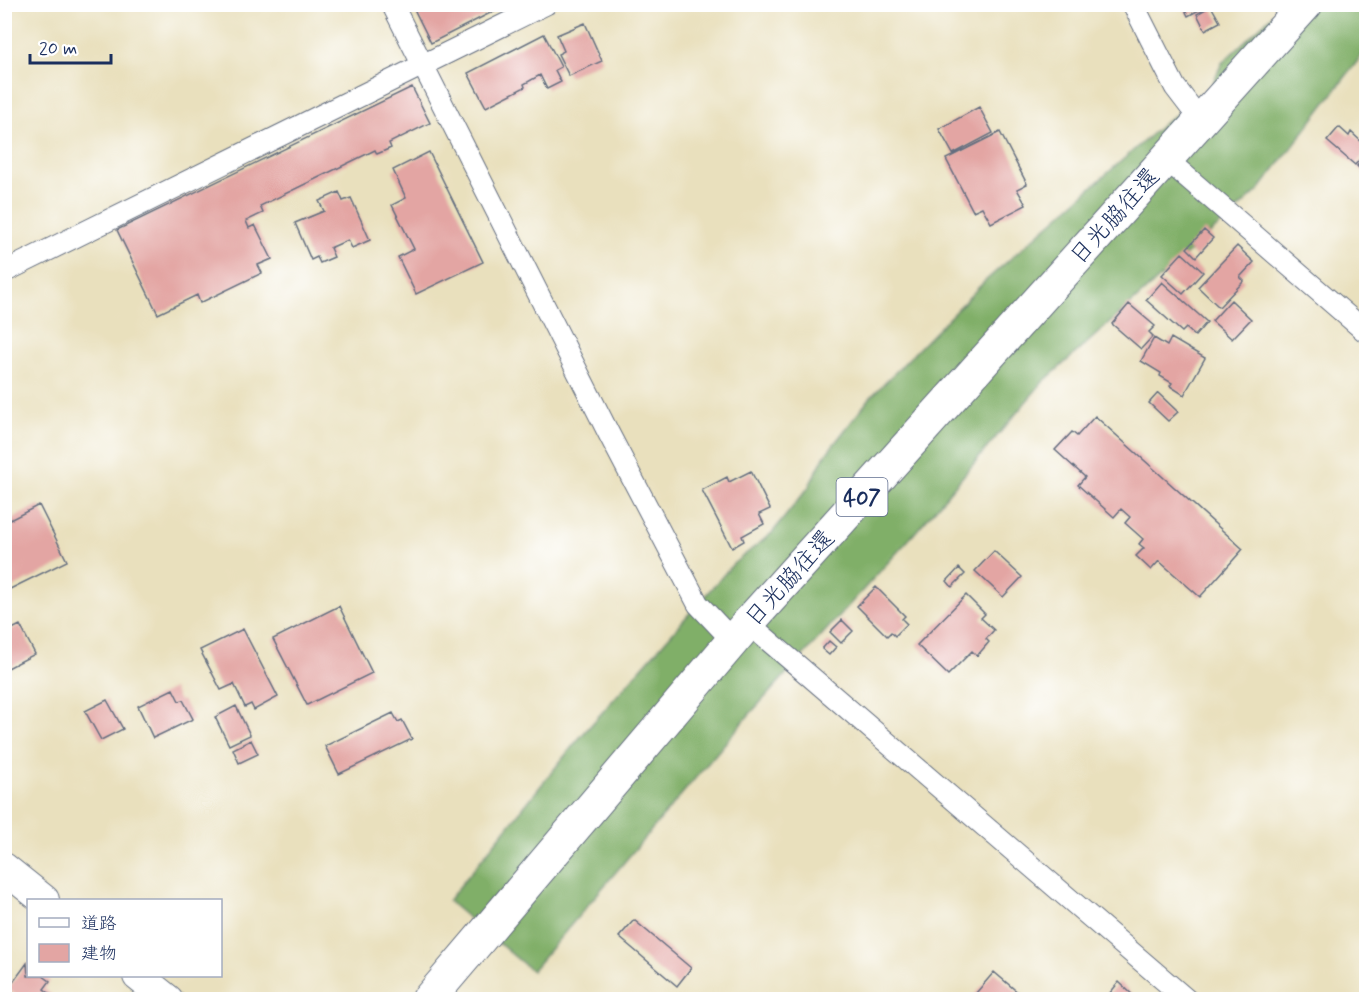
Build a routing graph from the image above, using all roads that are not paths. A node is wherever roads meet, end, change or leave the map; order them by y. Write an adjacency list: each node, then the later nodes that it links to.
1 (392, 4): 5 (street)
2 (546, 4): 5 (street)
3 (1133, 4): 6 (street)
4 (1306, 4): 6 (highway, 日光脇往還 / 407)
5 (422, 63): 8 (street); 10 (street)
6 (1201, 121): 7 (highway, 日光脇往還 / 407)
7 (1166, 159): 9 (street); 10 (highway, 日光脇往還 / 407)
8 (4, 272)
9 (1366, 332)
10 (741, 632): 15 (highway, 日光脇往還 / 407); 16 (street)
11 (4, 868): 12 (street)
12 (43, 899)
13 (140, 977): 14 (street)
14 (168, 999)
15 (428, 999)
16 (1186, 999)

